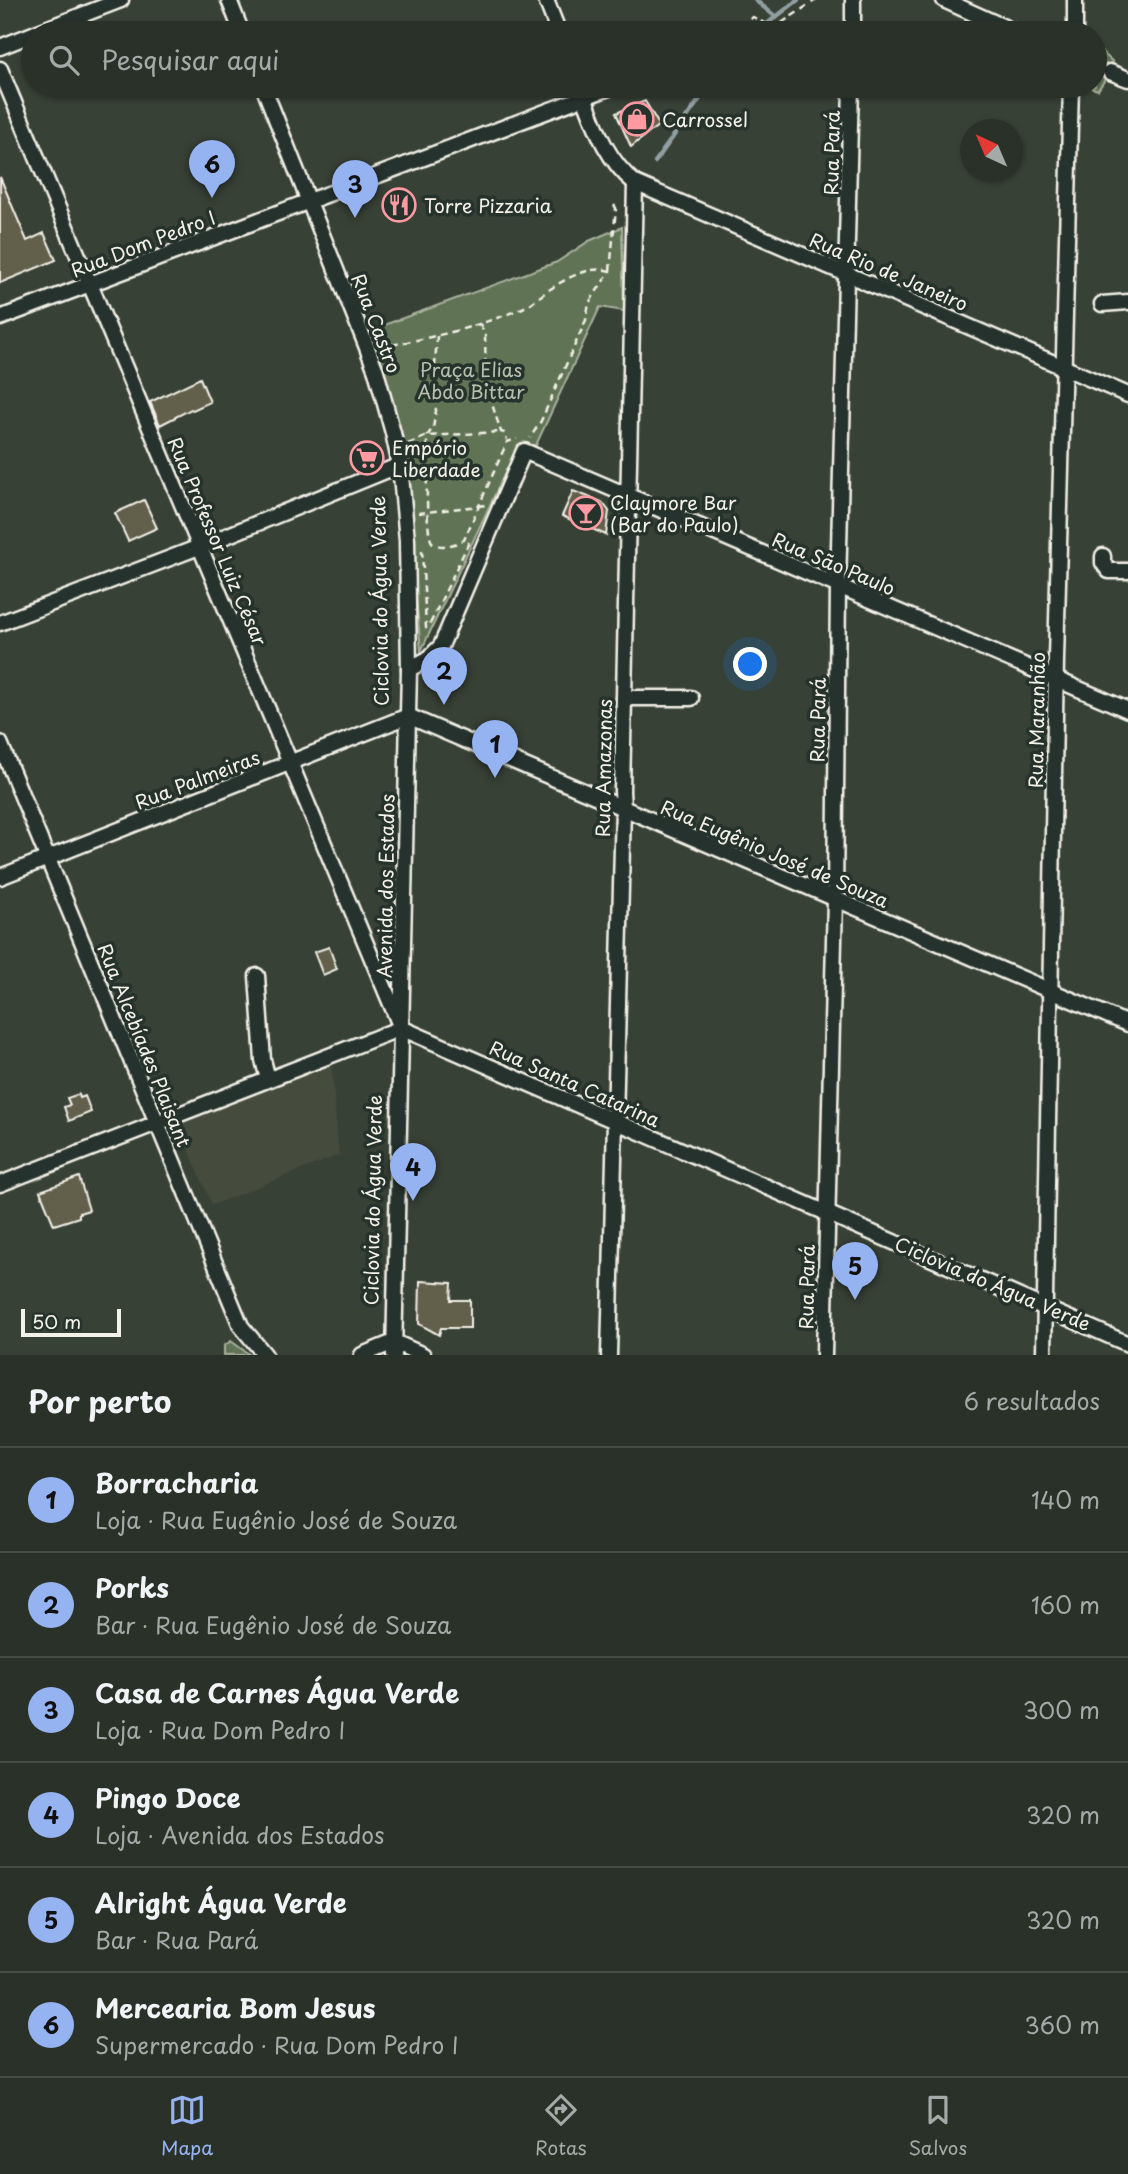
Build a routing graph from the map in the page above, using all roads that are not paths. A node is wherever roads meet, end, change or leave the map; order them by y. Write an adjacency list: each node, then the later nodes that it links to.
1 (121, 0): 7 (street)
2 (229, 0): 8 (street)
3 (546, 0): 9 (street)
4 (853, 0): 10 (street)
5 (944, 0): 11 (street)
6 (1075, 0): 12 (street)
7 (67, 21)
8 (237, 21)
9 (554, 21)
10 (853, 21)
11 (990, 21)
12 (1075, 21)
13 (21, 39): 14 (street)
14 (0, 47)
15 (0, 69): 26 (street, Rua Professor Luiz César)
16 (1110, 72): 17 (street)
17 (1128, 79)
18 (268, 98): 24 (street, Rua Castro)
19 (567, 98): 24 (street, Rua Dom Pedro I)
20 (585, 98): 23 (street)
21 (851, 98): 25 (street, Rua Pará)
22 (1072, 98): 30 (street, Rua Maranhão)
23 (635, 183): 25 (street, Rua Rio de Janeiro); 33 (street, Rua Amazonas)
24 (309, 201): 26 (street, Rua Dom Pedro I); 32 (street, Rua Castro)
25 (847, 274): 30 (street, Rua Rio de Janeiro); 37 (street, Rua Pará)
26 (89, 284): 29 (street, Rua Dom Pedro I); 34 (street, Rua Professor Luiz César)
27 (1128, 302): 28 (street)
28 (1102, 304)
29 (0, 318)
30 (1063, 367): 31 (street, Rua Rio de Janeiro); 40 (street, Rua Maranhão)
31 (1128, 395)
32 (400, 466): 34 (street); 39 (street, Rua Castro)
33 (628, 496): 37 (street, Rua São Paulo); 39 (street, Rua São Paulo); 41 (street, Rua Amazonas)
34 (200, 547): 38 (street); 46 (street, Rua Professor Luiz César)
35 (1103, 556): 36 (street)
36 (1128, 571)
37 (838, 586): 40 (street, Rua São Paulo); 50 (street, Rua Pará)
38 (0, 623)
39 (409, 669): 44 (street, Avenida dos Estados)
40 (1056, 679): 43 (street, Rua São Paulo); 52 (street, Rua Maranhão)
41 (624, 698): 42 (street); 47 (street, Rua Amazonas)
42 (691, 698)
43 (1128, 710)
44 (408, 716): 46 (street, Rua Palmeiras); 47 (street, Rua Eugênio José de Souza); 54 (street, Avenida dos Estados)
45 (0, 743): 48 (street, Rua Alcebíades Plaisant)
46 (288, 763): 48 (street, Rua Palmeiras); 54 (street, Rua Professor Luiz César)
47 (623, 808): 50 (street, Rua Eugênio José de Souza); 56 (street, Rua Amazonas)
48 (47, 858): 49 (street, Rua Palmeiras); 57 (street, Rua Alcebíades Plaisant)
49 (0, 877)
50 (835, 899): 52 (street, Rua Eugênio José de Souza); 59 (street, Rua Pará)
51 (257, 976): 55 (street)
52 (1051, 991): 53 (street, Rua Eugênio José de Souza); 60 (street, Rua Maranhão)
53 (1128, 1024)
54 (401, 1028): 55 (street); 56 (street, Rua Santa Catarina); 62 (street, Avenida dos Estados)
55 (268, 1079): 57 (street)
56 (614, 1122): 59 (street, Rua Santa Catarina); 66 (street, Rua Amazonas)
57 (156, 1123): 58 (street); 63 (street, Rua Alcebíades Plaisant)
58 (0, 1184)
59 (827, 1213): 60 (street, Rua Santa Catarina); 67 (street, Rua Pará)
60 (1045, 1308): 61 (street, Rua Santa Catarina); 68 (street, Rua Maranhão)
61 (1128, 1344)
62 (394, 1349): 64 (street); 65 (street)
63 (265, 1355)
64 (362, 1355)
65 (423, 1355)
66 (609, 1355)
67 (824, 1355)
68 (1044, 1355)

